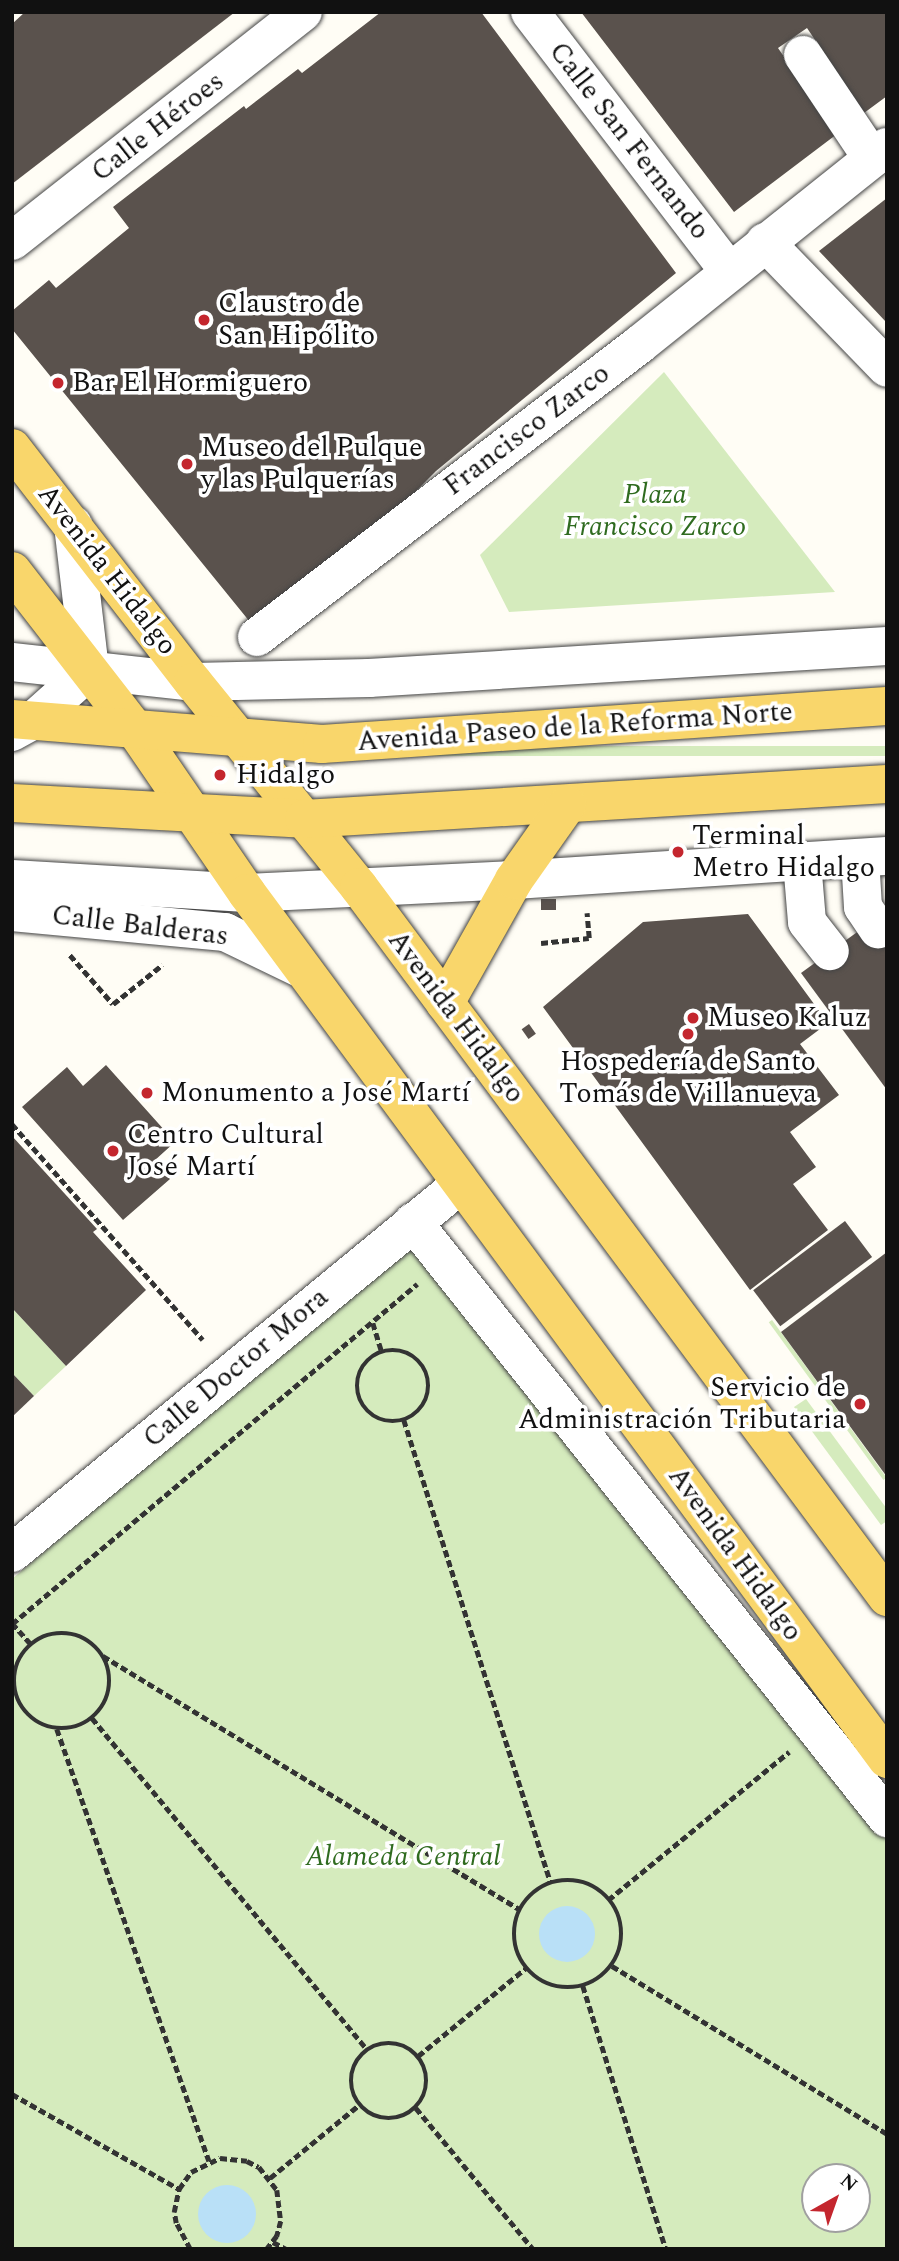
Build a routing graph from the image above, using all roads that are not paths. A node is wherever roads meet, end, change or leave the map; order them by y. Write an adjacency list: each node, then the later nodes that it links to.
1 (303, 12): 5 (street, Calle Héroes)
2 (530, 12): 7 (street, Calle San Fernando)
3 (803, 55): 4 (street)
4 (880, 153): 6 (street, Francisco Zarco)
5 (12, 241)
6 (765, 242): 7 (street, Francisco Zarco); 8 (street)
7 (729, 271): 12 (street, Francisco Zarco)
8 (887, 368)
9 (12, 448): 10 (main road, Avenida Hidalgo)
10 (73, 524): 15 (street); 16 (main road, Avenida Hidalgo)
11 (12, 571): 15 (main road, Avenida Hidalgo)
12 (257, 638)
13 (887, 646): 16 (street)
14 (12, 662): 15 (street)
15 (90, 670): 16 (street); 18 (street); 19 (main road, Avenida Hidalgo)
16 (193, 682): 20 (main road, Avenida Hidalgo)
17 (887, 706): 20 (main road, Avenida Paseo de la Reforma Norte)
18 (19, 724): 19 (main road, Avenida Paseo de la Reforma Norte)
19 (134, 728): 20 (main road, Avenida Paseo de la Reforma Norte); 24 (main road, Avenida Hidalgo)
20 (238, 738): 25 (main road, Avenida Hidalgo)
21 (887, 784): 23 (main road)
22 (12, 803): 24 (main road)
23 (567, 805): 25 (main road); 29 (main road)
24 (192, 815): 25 (main road); 31 (main road, Avenida Hidalgo)
25 (304, 818): 30 (main road, Avenida Hidalgo)
26 (873, 857): 27 (street); 33 (street)
27 (802, 862): 29 (street); 34 (street)
28 (12, 879): 31 (street)
29 (514, 880): 30 (street); 36 (main road)
30 (359, 887): 31 (street); 36 (main road, Avenida Hidalgo)
31 (247, 893): 35 (main road, Avenida Hidalgo)
32 (12, 912): 35 (street, Calle Balderas)
33 (878, 929)
34 (830, 951)
35 (302, 969): 37 (main road, Avenida Hidalgo)
36 (445, 1003): 40 (main road, Avenida Hidalgo)
37 (461, 1184): 38 (street, Calle Doctor Mora); 41 (main road, Avenida Hidalgo)
38 (413, 1222): 39 (street, Calle Doctor Mora); 42 (street)
39 (12, 1553)
40 (887, 1597)
41 (887, 1759)
42 (887, 1818)

